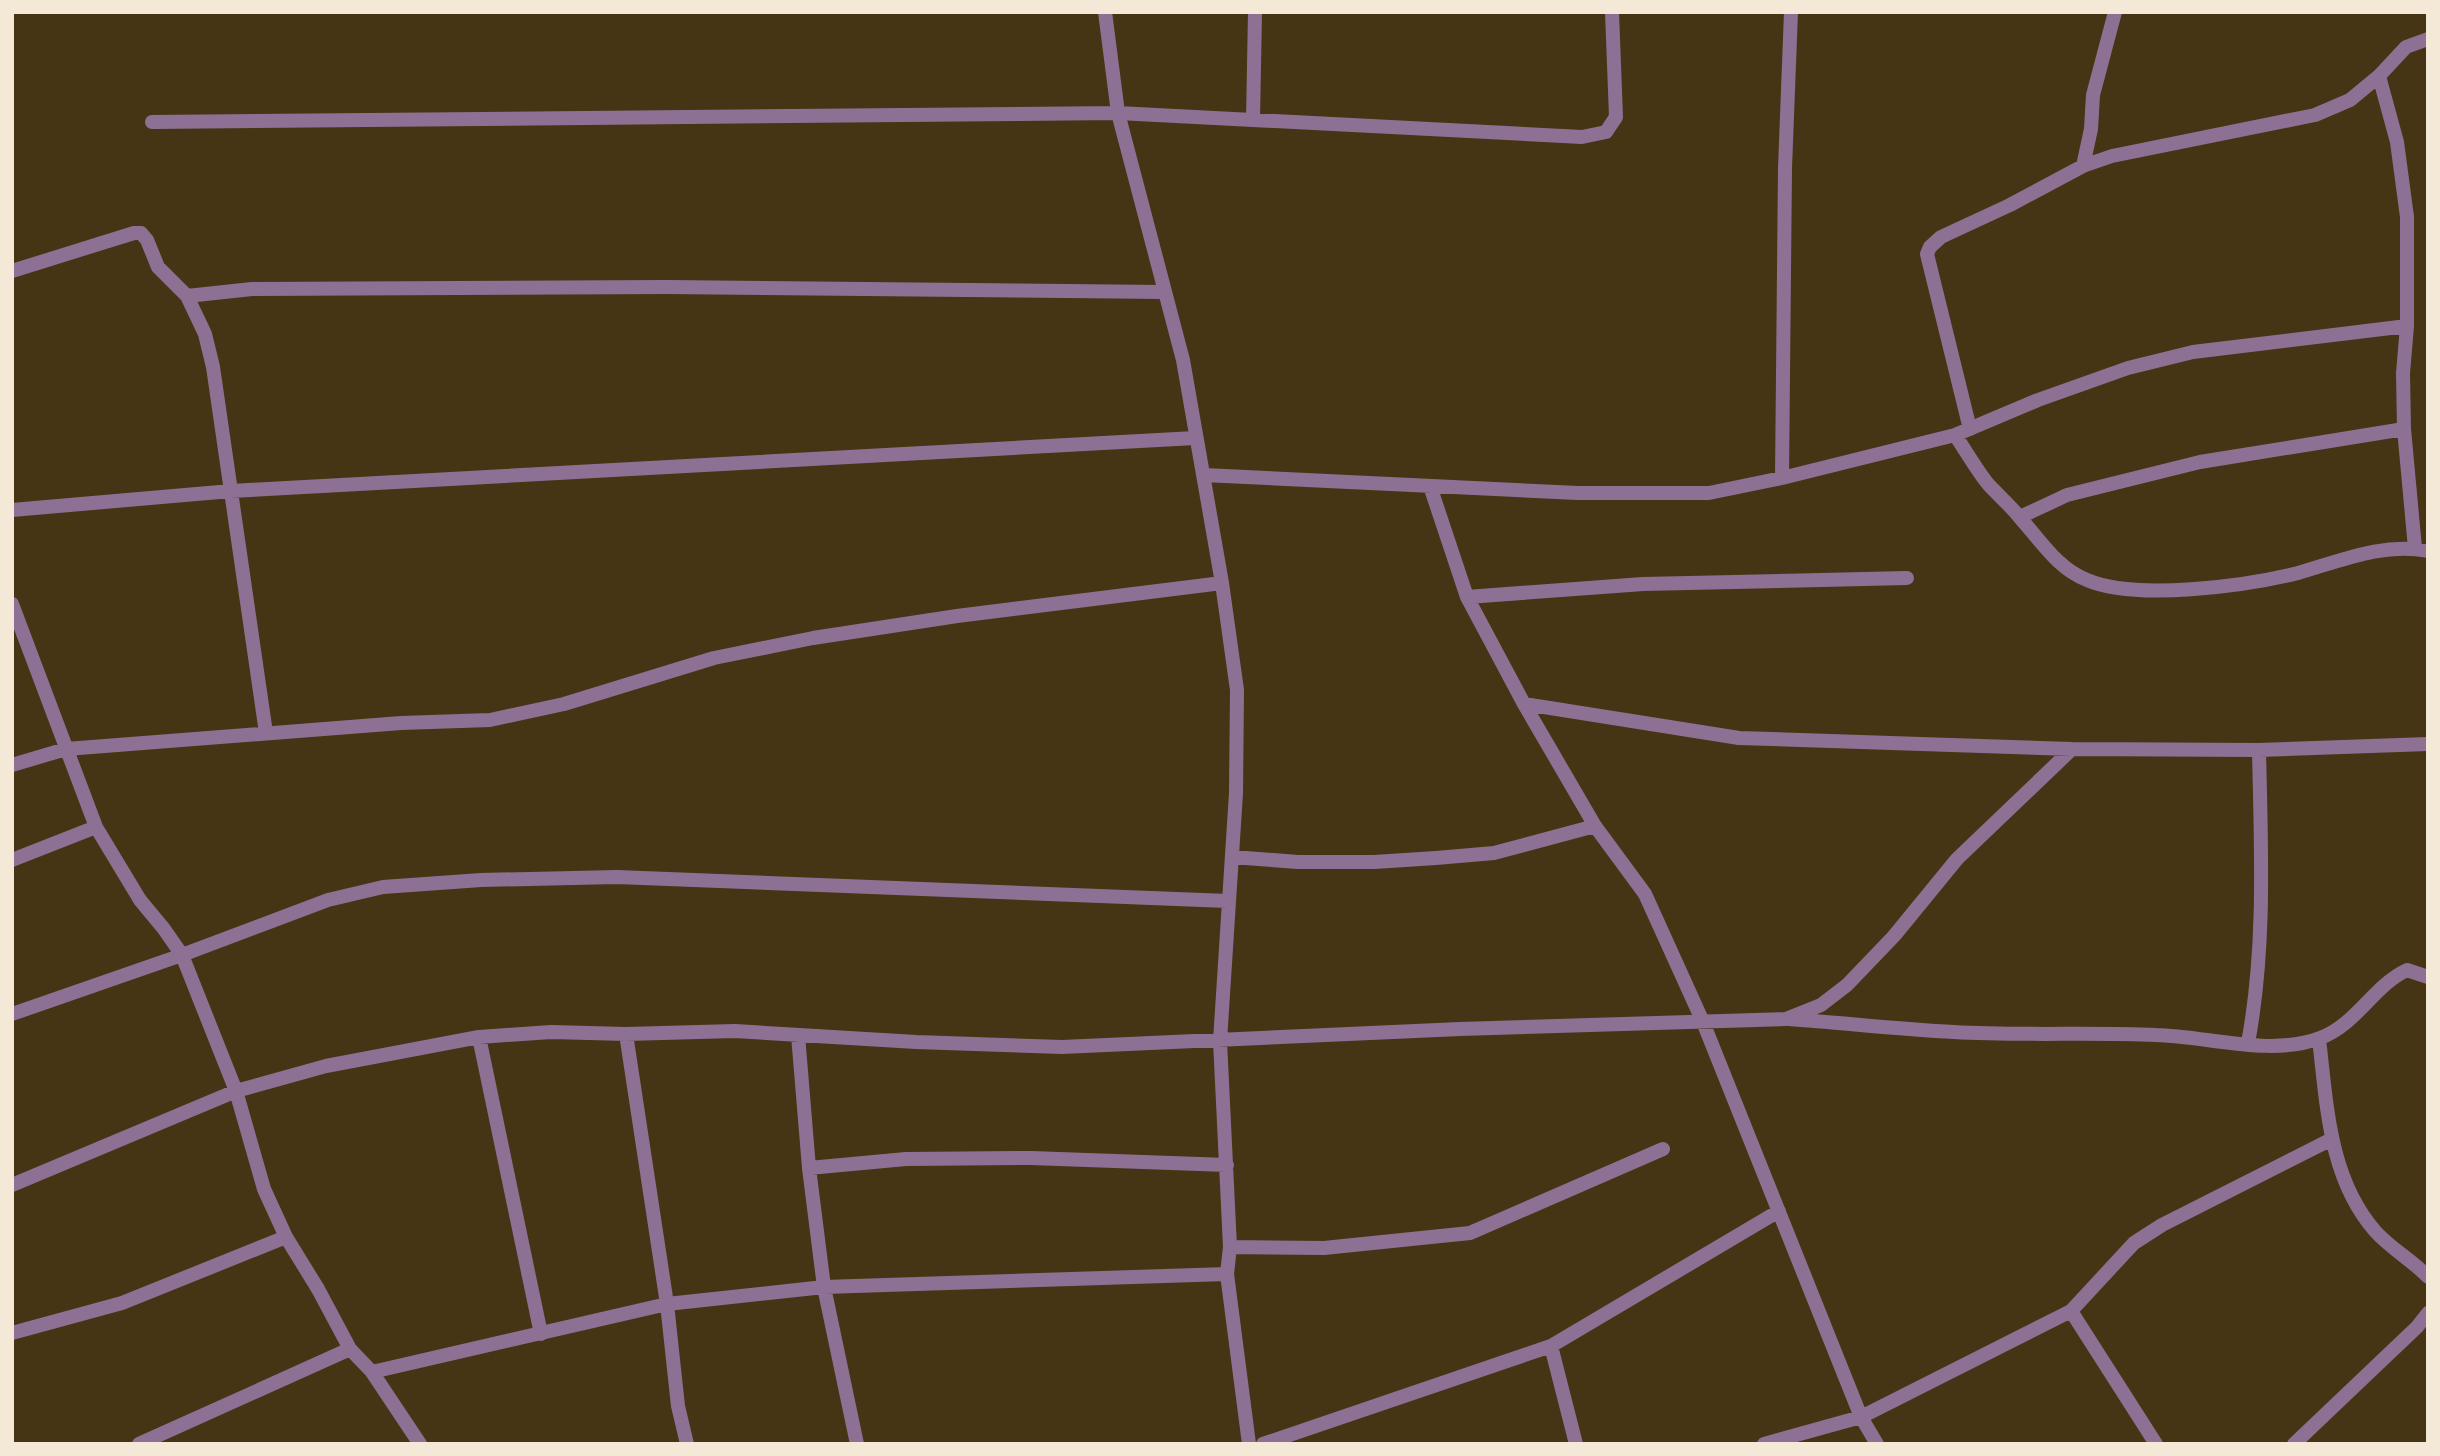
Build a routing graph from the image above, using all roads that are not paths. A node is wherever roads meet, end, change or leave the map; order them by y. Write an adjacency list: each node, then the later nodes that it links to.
1 (1104, 12): 8 (street)
2 (1255, 12): 9 (street)
3 (1612, 12): 9 (street)
4 (1791, 12): 21 (street)
5 (2115, 12): 11 (street)
6 (2428, 39): 7 (street)
7 (2379, 76): 11 (street); 15 (street)
8 (1118, 113): 9 (street); 10 (street); 13 (street)
9 (1253, 120)
10 (152, 122)
11 (2083, 166): 16 (street)
12 (12, 271): 14 (street)
13 (1164, 292): 14 (street); 19 (street)
14 (187, 296): 23 (street)
15 (2407, 326): 16 (street); 17 (street)
16 (1970, 429): 18 (street)
17 (2404, 429): 25 (street); 26 (street)
18 (1955, 435): 21 (street); 25 (street)
19 (1195, 438): 20 (street); 23 (street)
20 (1204, 475): 22 (street); 28 (street)
21 (1782, 478): 22 (street)
22 (1430, 486): 29 (street)
23 (231, 491): 24 (street); 32 (street)
24 (12, 510)
25 (2020, 517): 26 (street)
26 (2421, 550)
27 (1907, 578): 29 (street)
28 (1222, 583): 32 (street); 40 (street)
29 (1467, 597): 31 (street)
30 (12, 604): 34 (street)
31 (1524, 704): 35 (street); 38 (street)
32 (266, 733): 34 (street)
33 (2428, 744): 36 (street)
34 (66, 749): 37 (street); 39 (street)
35 (2072, 749): 36 (street); 46 (street)
36 (2259, 750): 53 (street)
37 (12, 765)
38 (1595, 826): 40 (street); 47 (street)
39 (96, 827): 41 (street); 43 (street)
40 (1232, 857): 42 (street)
41 (12, 860)
42 (1228, 901): 43 (street); 52 (street)
43 (182, 956): 45 (street); 54 (street)
44 (2428, 977): 51 (street)
45 (12, 1014)
46 (1786, 1019): 47 (street); 53 (street)
47 (1703, 1022): 52 (street); 60 (street)
48 (626, 1034): 49 (street); 50 (street); 66 (street)
49 (798, 1035): 52 (street); 58 (street)
50 (480, 1037): 54 (street); 70 (street)
51 (2319, 1039): 53 (street); 55 (street)
52 (1220, 1041): 57 (street)
53 (2248, 1044)
54 (236, 1091): 59 (street); 61 (street)
55 (2332, 1139): 64 (street); 67 (street)
56 (1663, 1149): 62 (street)
57 (1227, 1165): 58 (street); 62 (street)
58 (809, 1168): 65 (street)
59 (12, 1185)
60 (1779, 1211): 71 (street); 74 (street)
61 (286, 1237): 69 (street); 72 (street)
62 (1230, 1247): 63 (street)
63 (1227, 1274): 65 (street); 79 (street)
64 (2428, 1277)
65 (824, 1287): 66 (street); 78 (street)
66 (667, 1304): 70 (street); 77 (street)
67 (2071, 1311): 74 (street); 84 (street)
68 (2428, 1313): 85 (street)
69 (12, 1333)
70 (541, 1334): 73 (street)
71 (1551, 1346): 80 (street); 81 (street)
72 (349, 1349): 73 (street); 75 (street)
73 (372, 1372): 76 (street)
74 (1861, 1417): 82 (street); 83 (street)
75 (139, 1444)
76 (420, 1444)
77 (687, 1444)
78 (857, 1444)
79 (1250, 1444)
80 (1263, 1444)
81 (1576, 1444)
82 (1764, 1444)
83 (1877, 1444)
84 (2155, 1444)
85 (2294, 1444)

